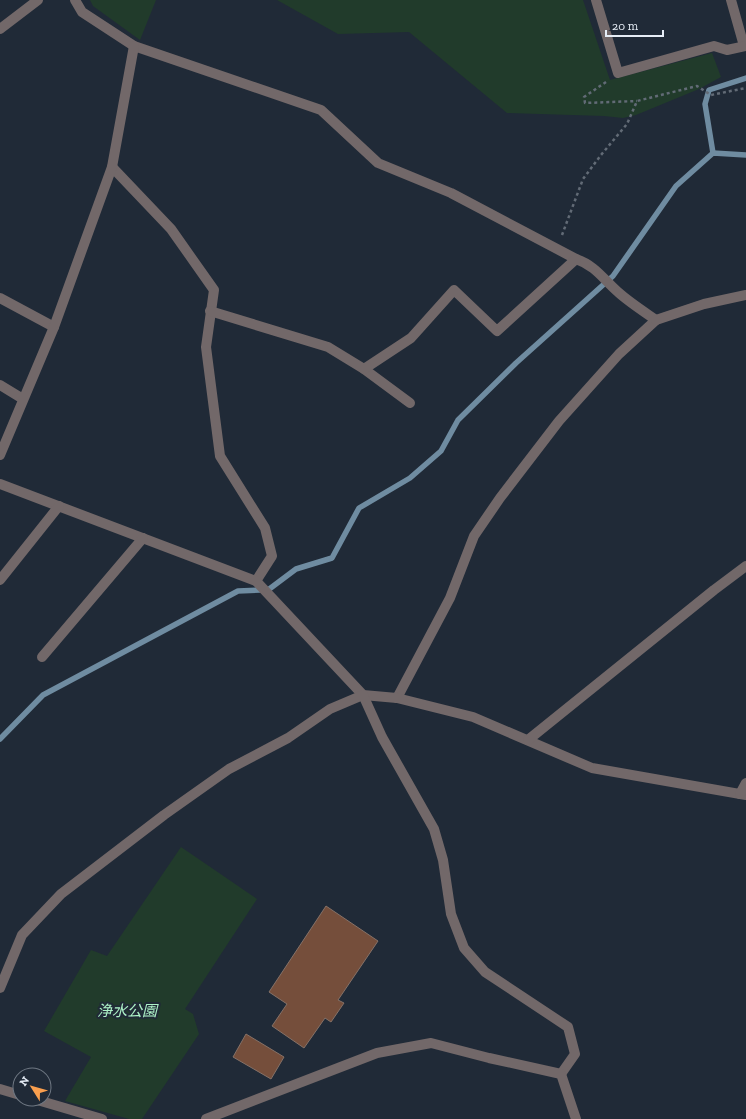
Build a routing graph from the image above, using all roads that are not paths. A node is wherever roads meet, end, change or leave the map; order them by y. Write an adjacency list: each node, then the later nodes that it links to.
1 (38, 0): 5 (street)
2 (75, 0): 6 (street)
3 (596, 0): 7 (street)
4 (731, 0): 7 (street)
5 (0, 29)
6 (134, 46): 8 (street); 9 (street)
7 (745, 46)
8 (112, 167): 12 (street); 14 (street)
9 (576, 260): 13 (street); 15 (street)
10 (746, 294): 13 (street)
11 (0, 298): 14 (street)
12 (210, 311): 15 (street); 25 (street)
13 (656, 320): 28 (street)
14 (54, 327): 17 (street)
15 (364, 369): 18 (street)
16 (0, 385): 17 (street)
17 (23, 399): 19 (street)
18 (410, 403)
19 (0, 455)
20 (0, 484): 21 (street)
21 (58, 506): 22 (street); 24 (street)
22 (143, 538): 25 (street); 26 (street)
23 (746, 566): 29 (street)
24 (0, 580)
25 (256, 581): 27 (street)
26 (42, 657)
27 (363, 695): 28 (street); 32 (street); 33 (street)
28 (397, 698): 29 (street)
29 (528, 740): 31 (street)
30 (746, 783): 31 (street)
31 (743, 795)
32 (0, 988)
33 (561, 1074): 38 (street); 39 (street)
34 (0, 1089): 35 (street)
35 (12, 1093)
36 (52, 1104): 37 (street)
37 (102, 1119)
38 (206, 1119)
39 (576, 1119)

